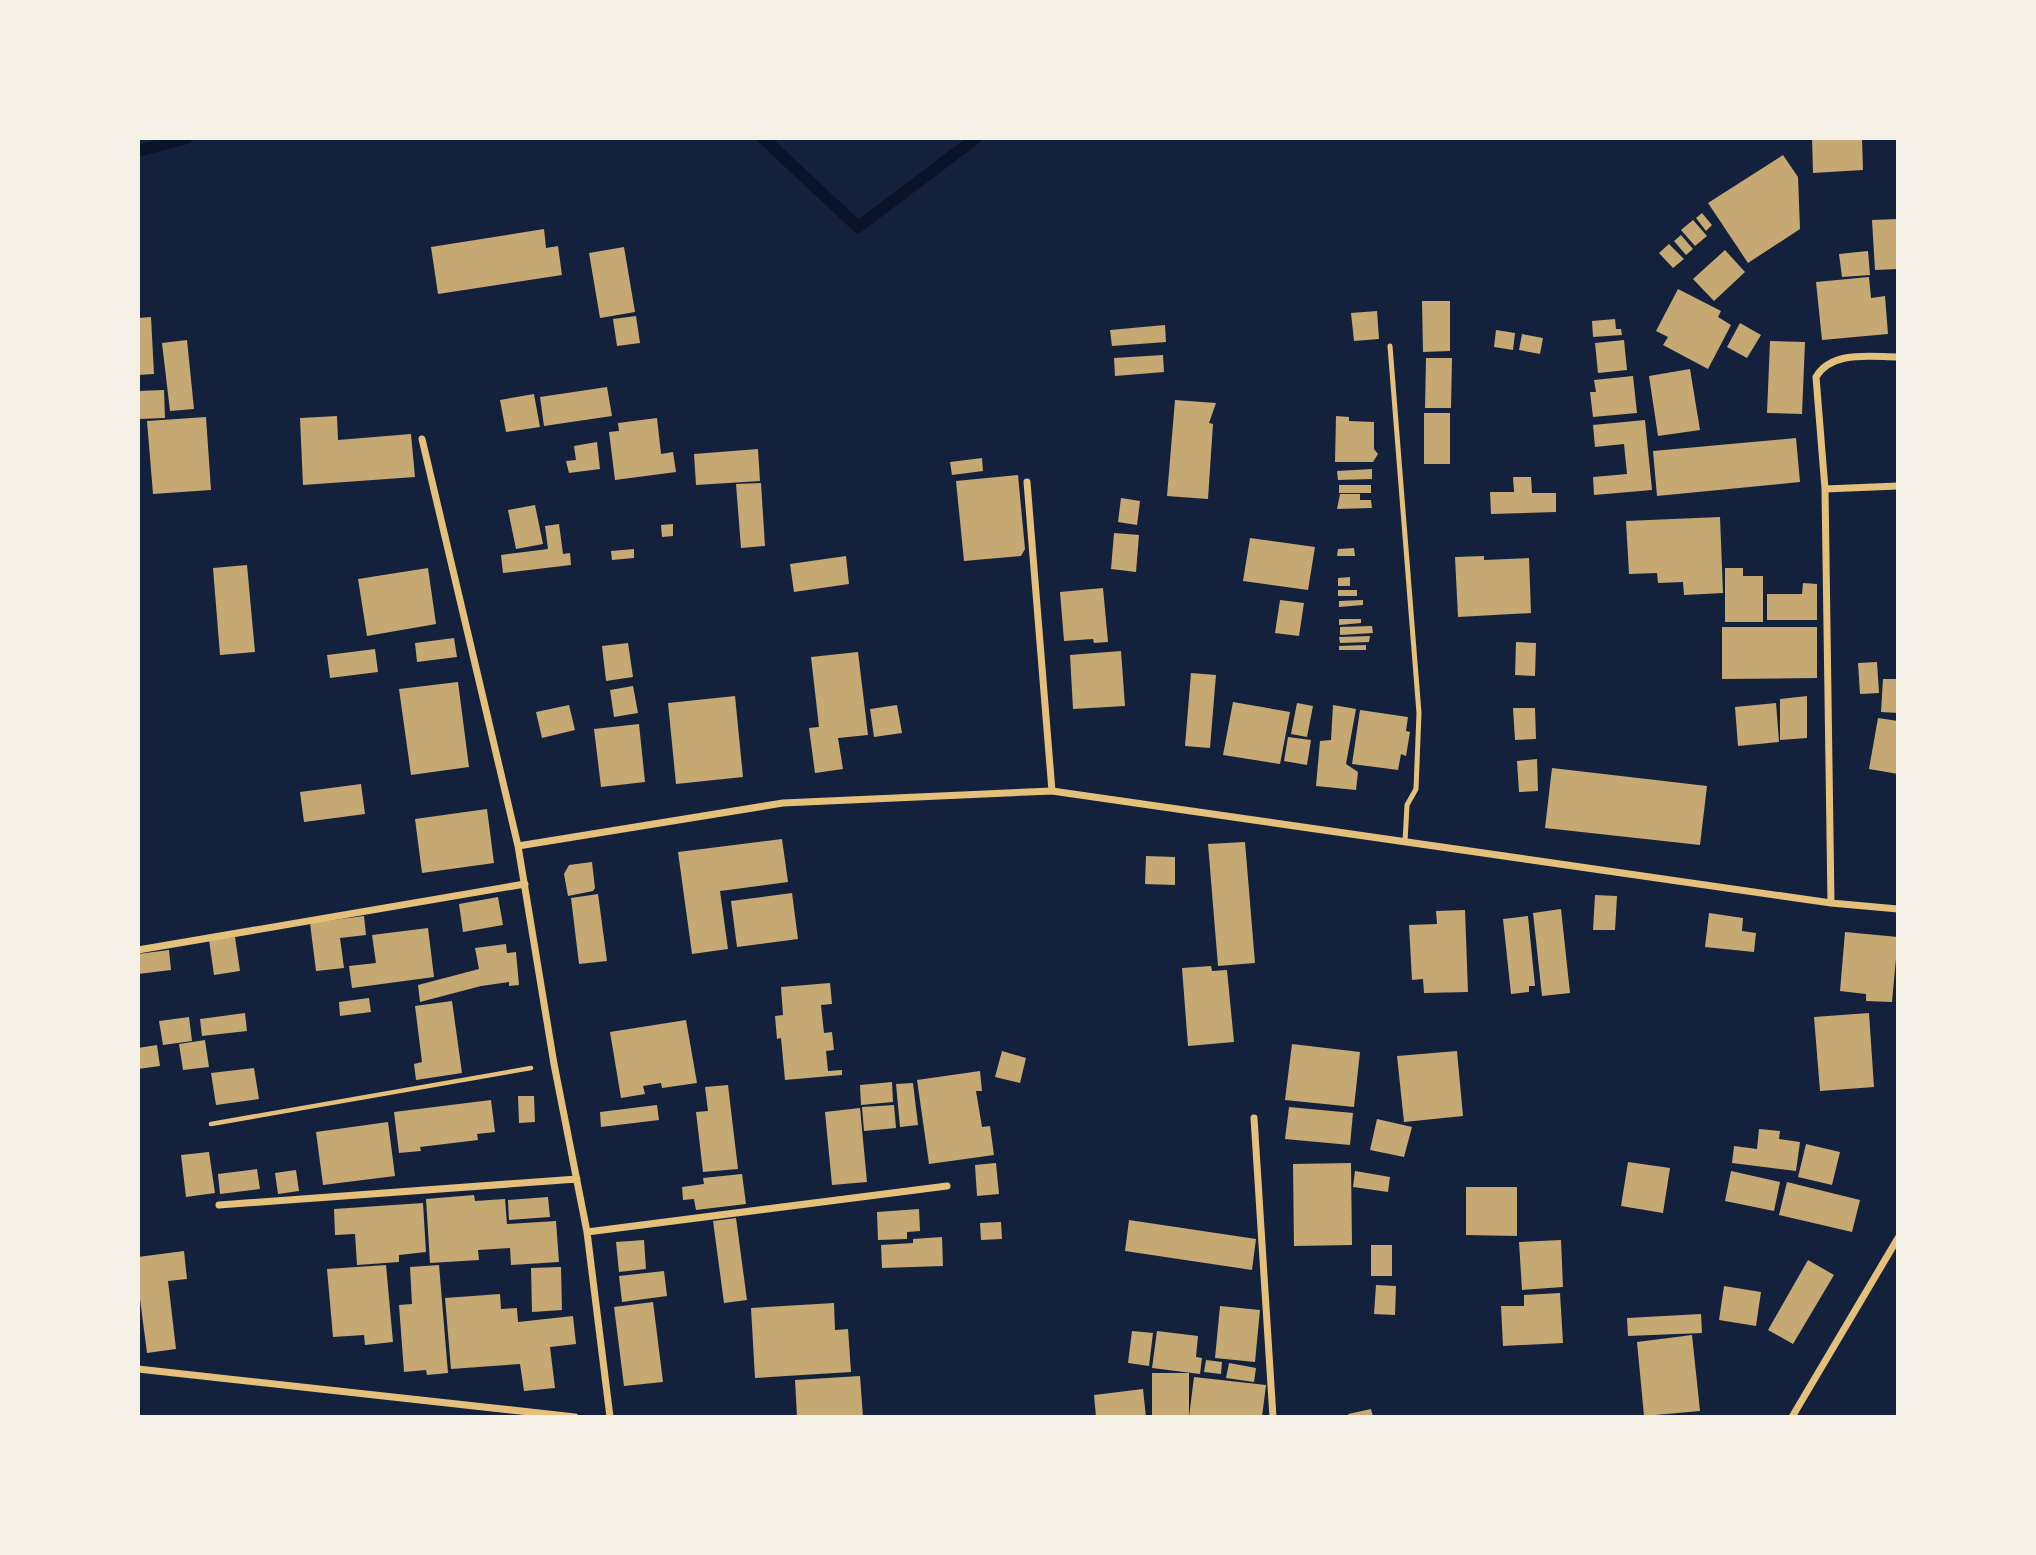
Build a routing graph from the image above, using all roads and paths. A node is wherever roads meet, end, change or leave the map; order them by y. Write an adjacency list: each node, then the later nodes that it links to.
1 (1390, 346): 8 (lane)
2 (1898, 356): 6 (street)
3 (422, 439): 9 (street)
4 (1027, 482): 7 (street)
5 (1898, 486): 6 (street)
6 (1825, 489): 11 (street)
7 (1052, 791): 8 (street); 9 (street)
8 (1405, 842): 11 (street)
9 (518, 846): 10 (street)
10 (525, 884): 13 (street); 14 (street)
11 (1831, 903): 12 (street)
12 (1898, 909)
13 (138, 950)
14 (554, 1064): 16 (path); 17 (street)
15 (1254, 1118): 25 (street)
16 (211, 1124)
17 (577, 1179): 19 (street); 20 (street)
18 (947, 1186): 20 (street)
19 (219, 1205)
20 (587, 1232): 24 (street)
21 (1898, 1238): 26 (street)
22 (138, 1369): 23 (street)
23 (575, 1417)
24 (610, 1417)
25 (1273, 1417)
26 (1792, 1417)

